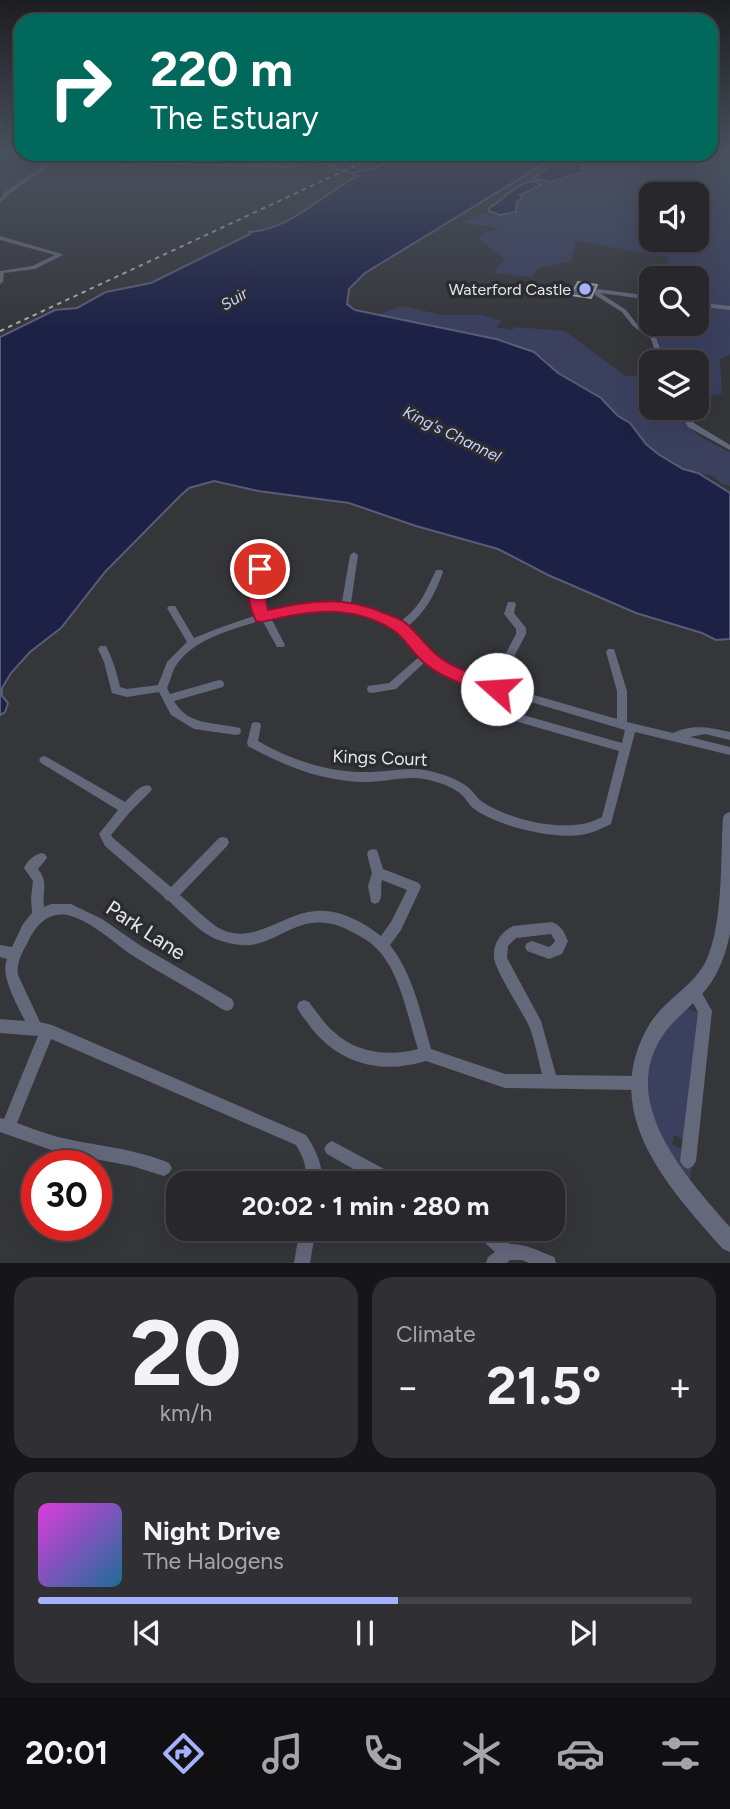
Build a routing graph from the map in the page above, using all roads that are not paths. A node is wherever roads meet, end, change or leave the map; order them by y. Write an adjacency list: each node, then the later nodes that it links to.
1 (0, 238): 2 (street)
2 (0, 282)
3 (639, 296): 6 (street)
4 (709, 306): 5 (street)
5 (730, 308)
6 (639, 329)
7 (687, 420): 8 (street)
8 (730, 448)
9 (354, 555): 13 (street)
10 (260, 569): 15 (street)
11 (439, 572): 16 (street)
12 (511, 604): 25 (street)
13 (346, 606): 15 (street); 16 (street)
14 (172, 608): 17 (street)
15 (263, 617): 17 (street); 18 (street)
16 (401, 626): 21 (street)
17 (192, 643): 23 (street)
18 (281, 645)
19 (103, 649): 23 (street)
20 (611, 652): 29 (street)
21 (426, 656): 24 (street); 25 (street)
22 (219, 684): 26 (street)
23 (162, 688): 26 (street)
24 (372, 689)
25 (497, 689): 29 (street)
26 (169, 698): 30 (street)
27 (491, 710): 33 (street)
28 (256, 726): 33 (street, Kings Court)
29 (626, 726): 31 (street); 33 (street, Kings Court)
30 (236, 731)
31 (673, 736): 32 (street); 34 (street)
32 (730, 736)
33 (625, 748)
34 (730, 751)
35 (45, 760): 37 (street)
36 (146, 789): 37 (street)
37 (126, 809): 43 (street)
38 (730, 818): 50 (street)
39 (223, 842): 43 (street)
40 (373, 854): 42 (street)
41 (41, 858): 45 (street)
42 (377, 873): 44 (street); 46 (street)
43 (170, 896): 46 (street)
44 (375, 898)
45 (39, 915): 49 (street); 51 (street, Park Lane)
46 (382, 944): 55 (street)
47 (531, 947): 56 (street)
48 (0, 951): 49 (street)
49 (15, 954): 54 (street)
50 (693, 991): 57 (street); 60 (street)
51 (227, 1004)
52 (304, 1007): 55 (street)
53 (0, 1026): 54 (street)
54 (41, 1029): 58 (street); 62 (street)
55 (426, 1054): 56 (street)
56 (551, 1082): 57 (street)
57 (638, 1083): 66 (street)
58 (4, 1125): 61 (street)
59 (332, 1149): 63 (street)
60 (688, 1161)
61 (164, 1168)
62 (314, 1171)
63 (371, 1171)
64 (306, 1241): 68 (street)
65 (490, 1241): 67 (street)
66 (730, 1242)
67 (500, 1257): 69 (street)
68 (303, 1263)
69 (548, 1263)

